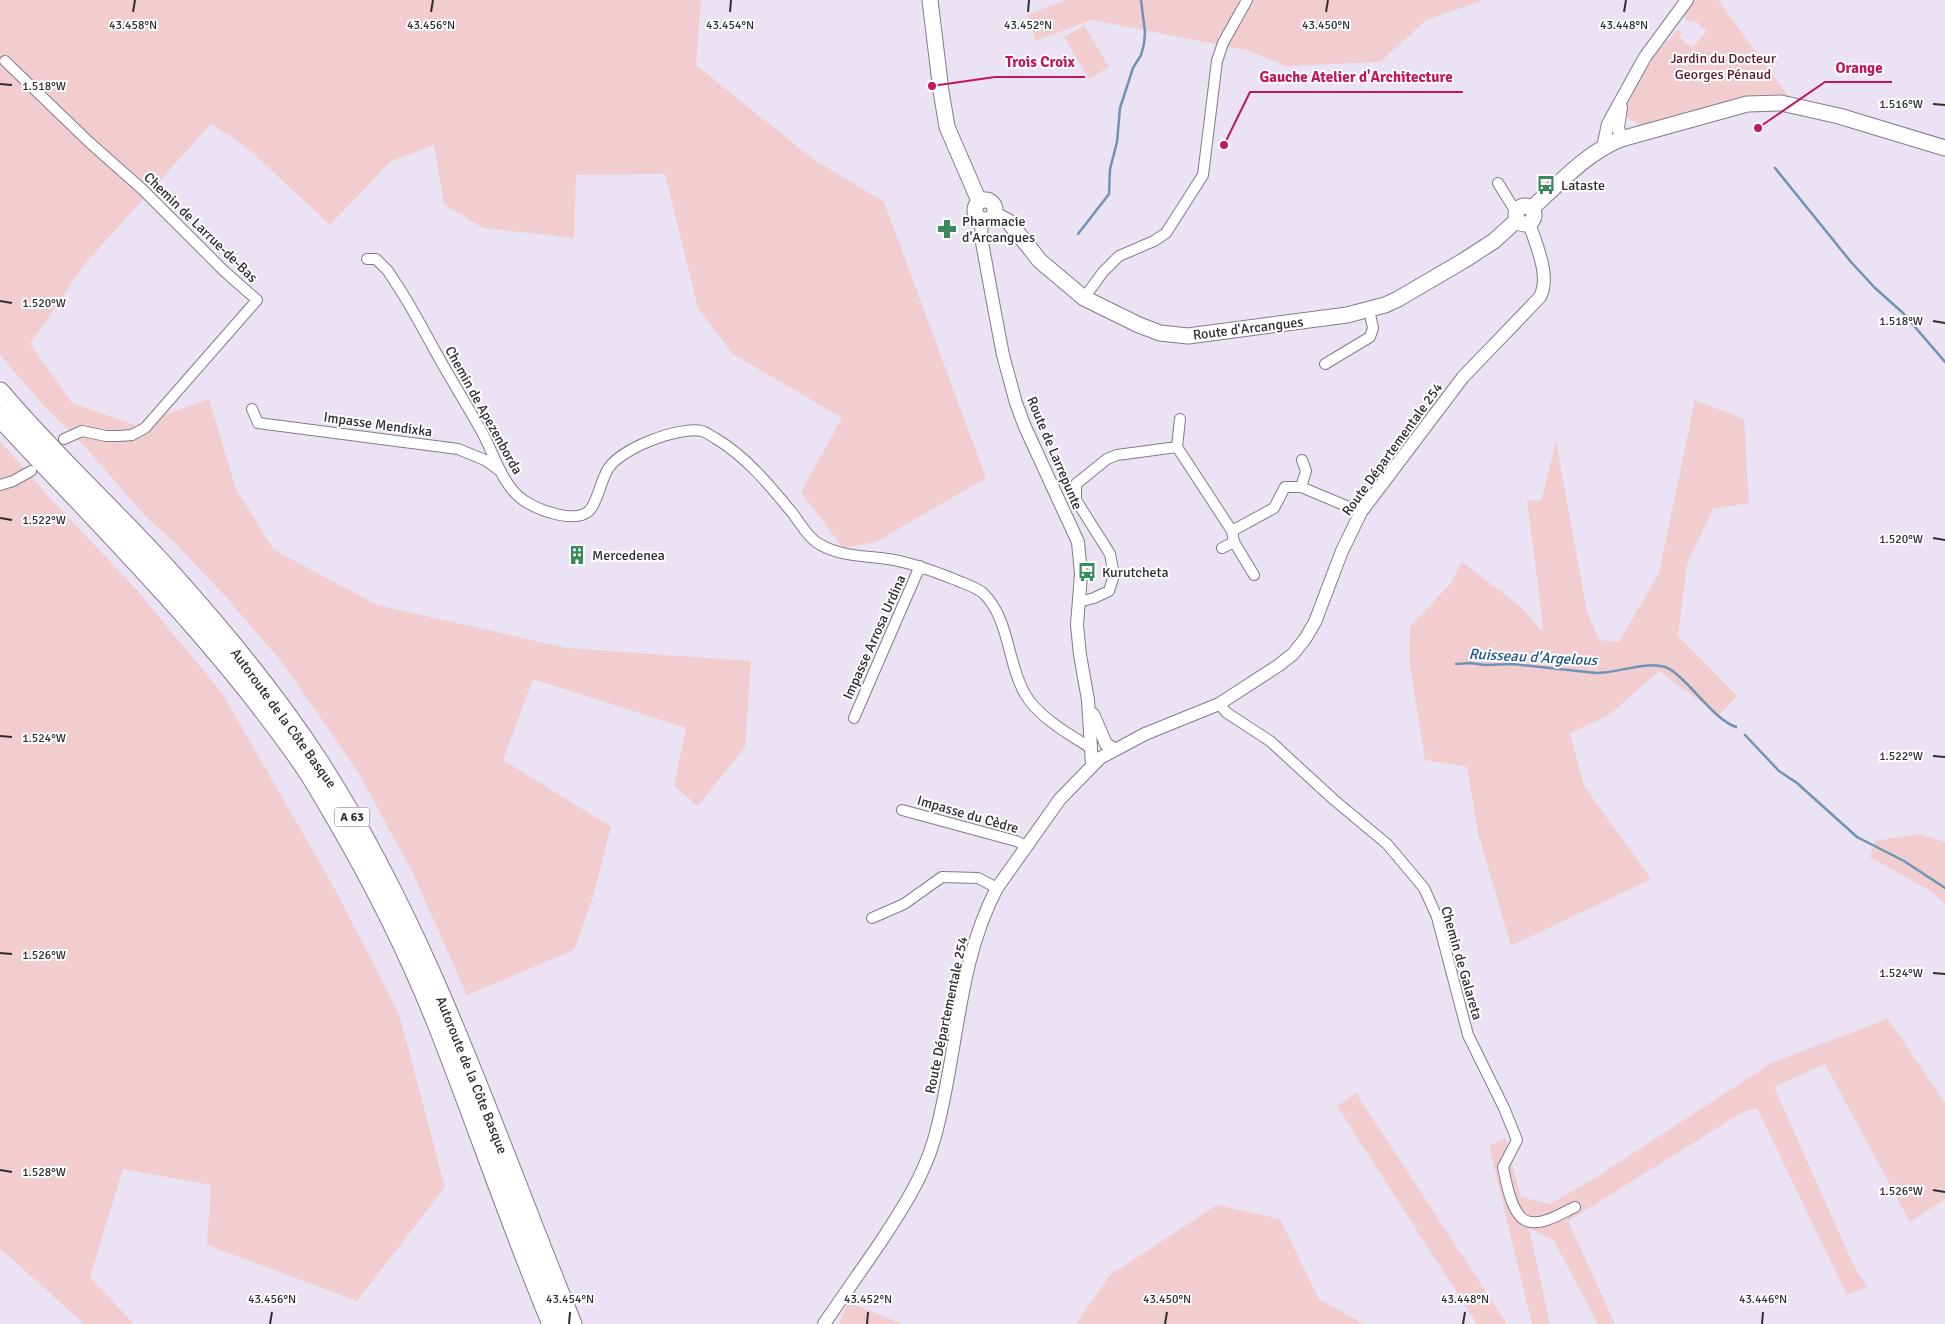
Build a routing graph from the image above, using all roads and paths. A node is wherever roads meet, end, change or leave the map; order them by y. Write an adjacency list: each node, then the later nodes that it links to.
1 (930, 0): 10 (main road, Route d'Arcangues)
2 (1247, 0): 13 (street)
3 (1688, 0): 5 (street)
4 (5, 61): 20 (street, Chemin de Larrue-de-Bas)
5 (1623, 98): 6 (street); 7 (street)
6 (1622, 139): 7 (main road, Route d'Arcangues); 8 (main road, Route d'Arcangues)
7 (1603, 147): 11 (main road, Route d'Arcangues)
8 (1945, 148)
9 (1498, 183): 11 (street)
10 (988, 216): 13 (main road, Route d'Arcangues); 32 (street, Route de Larrepunte)
11 (1524, 216): 14 (main road, Route d'Arcangues); 27 (street, Route Départementale 254)
12 (367, 259): 24 (street, Chemin de Apezenborda)
13 (1084, 298): 14 (main road, Route d'Arcangues)
14 (1369, 310): 15 (street)
15 (1325, 364)
16 (0, 392): 46 (highway, Autoroute de la Côte Basque / A 63)
17 (252, 410): 24 (street, Impasse Mendixka)
18 (0, 417): 45 (highway, Autoroute de la Côte Basque / A 63)
19 (1180, 419): 21 (street)
20 (64, 438)
21 (1177, 447): 28 (street); 32 (street)
22 (1302, 460): 26 (street)
23 (31, 471): 25 (street)
24 (502, 473): 30 (street, Chemin de Apezenborda)
25 (0, 485)
26 (1301, 487): 27 (street); 28 (street)
27 (1361, 512): 34 (street, Route Départementale 254)
28 (1233, 537): 29 (street); 31 (street)
29 (1222, 548)
30 (920, 566): 35 (street, Impasse Arrosa Urdina); 37 (street, Chemin de Apezenborda)
31 (1254, 575)
32 (1079, 602): 33 (street, Route de Larrepunte)
33 (1088, 700): 36 (street, Route de Larrepunte); 37 (street, Route de Larrepunte)
34 (1219, 704): 38 (street, Route Départementale 254); 44 (street, Chemin de Galareta)
35 (854, 718)
36 (1104, 739): 37 (street); 38 (street, Route de Larrepunte)
37 (1091, 740): 39 (street, Route de Larrepunte)
38 (1114, 750): 39 (street, Route Départementale 254)
39 (1092, 766): 41 (street, Route Départementale 254)
40 (902, 810): 41 (street, Impasse du Cèdre)
41 (1026, 846): 42 (street, Route Départementale 254)
42 (997, 888): 43 (street); 47 (street, Route Départementale 254)
43 (872, 918)
44 (1575, 1208)
45 (552, 1324)
46 (572, 1324)
47 (824, 1324)

